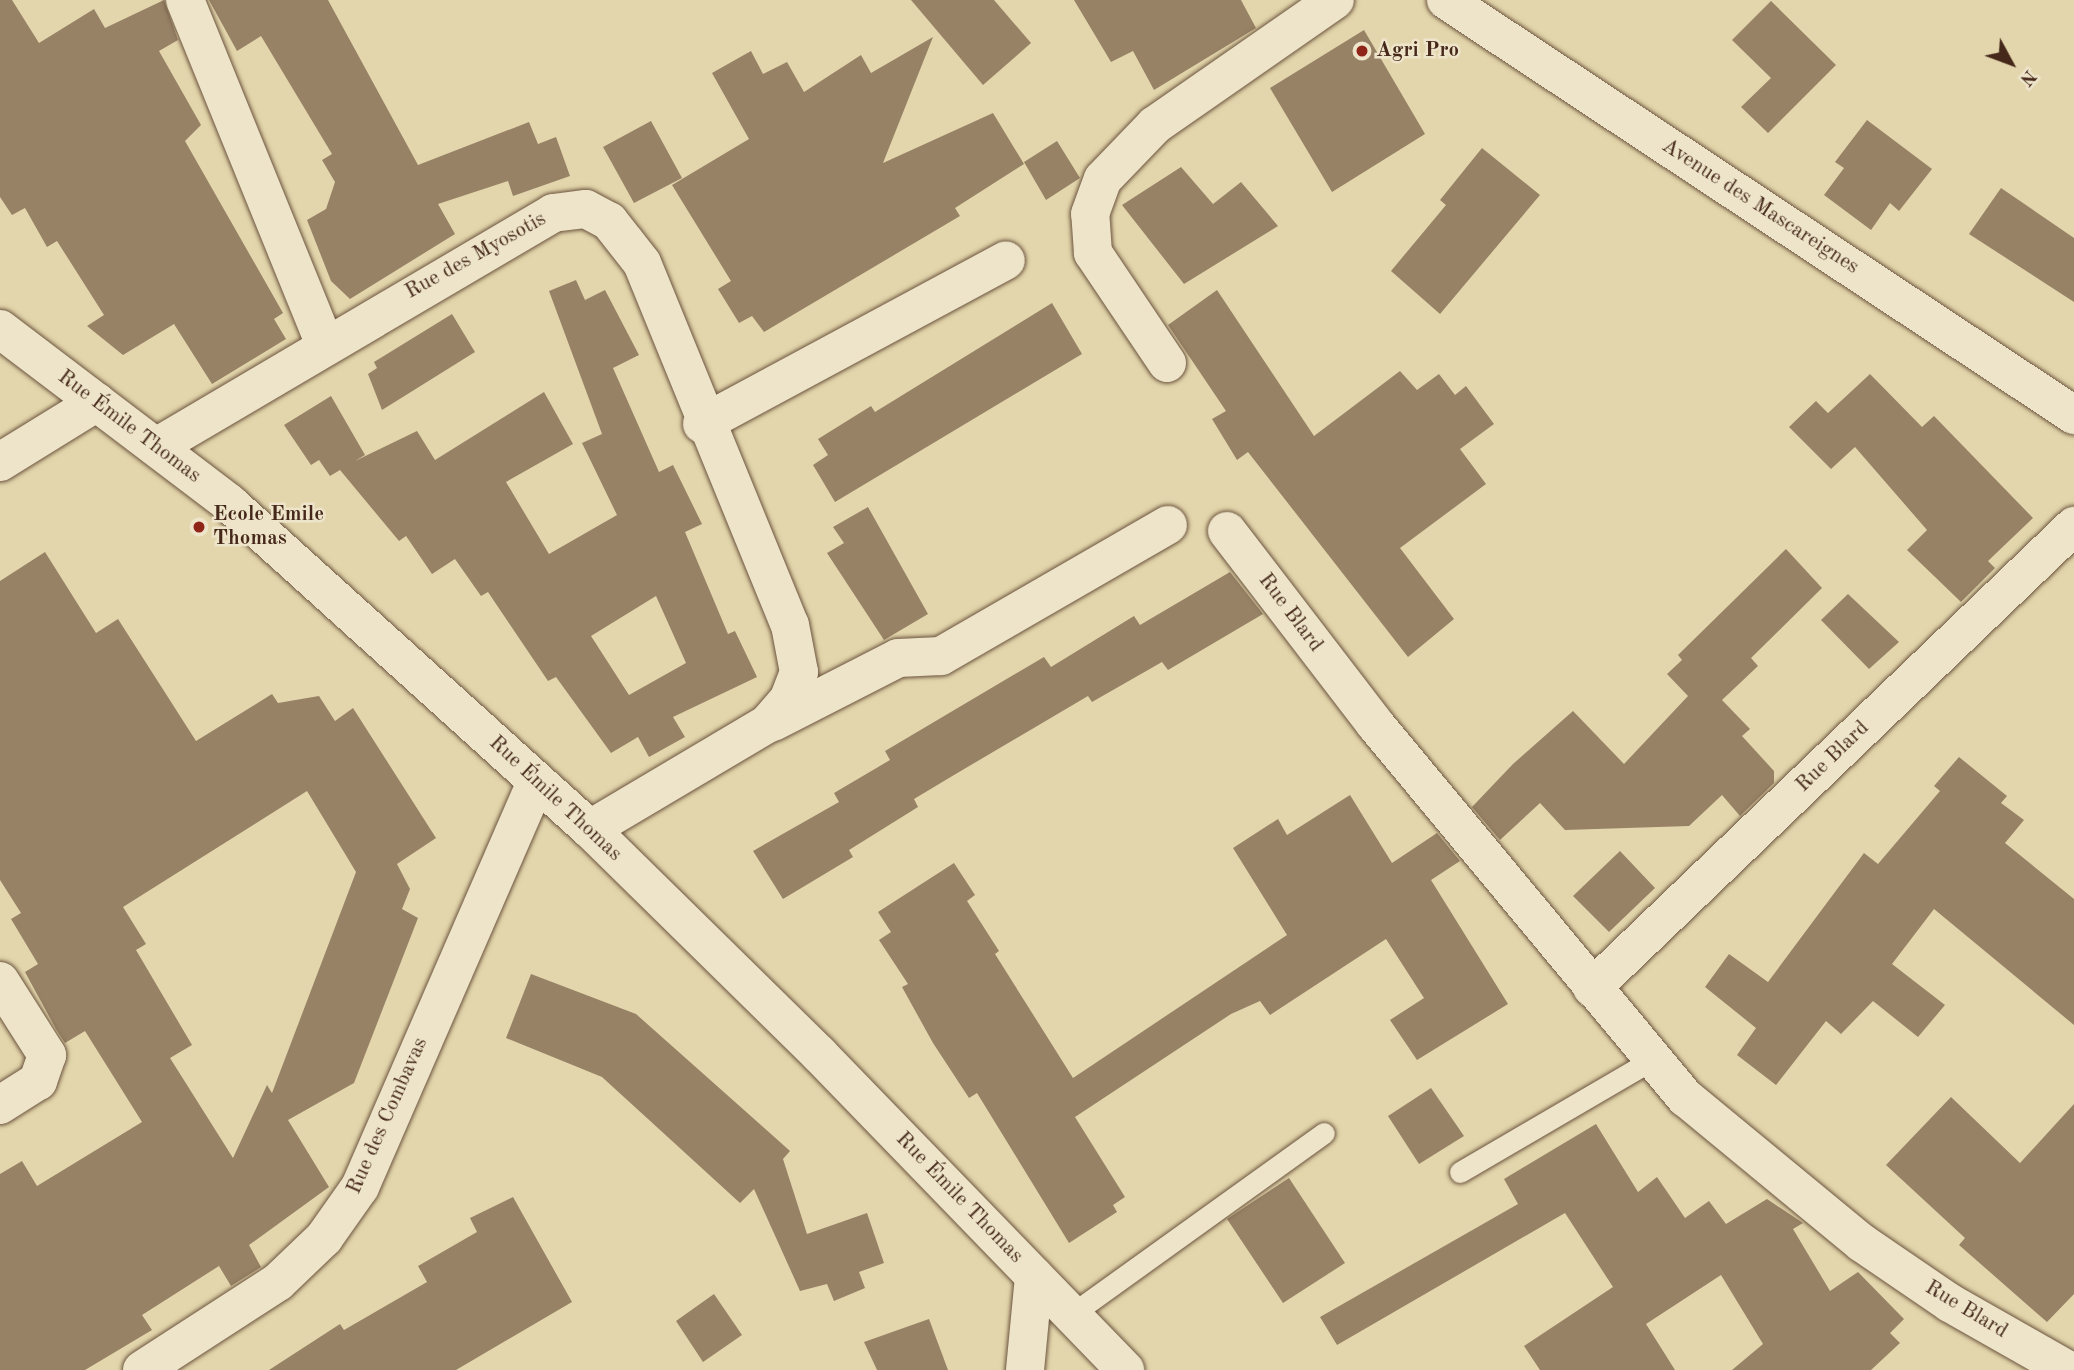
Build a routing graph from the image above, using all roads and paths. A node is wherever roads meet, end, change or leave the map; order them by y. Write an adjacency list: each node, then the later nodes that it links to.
1 (185, 0): 6 (street)
2 (1335, 0): 7 (street)
3 (1446, 0): 9 (street, Avenue des Mascareignes)
4 (1006, 260): 10 (street)
5 (0, 329): 8 (street, Rue Émile Thomas)
6 (324, 342): 10 (street, Rue des Myosotis); 11 (street, Rue des Myosotis)
7 (1167, 363)
8 (97, 402): 11 (street, Rue Émile Thomas); 12 (street)
9 (2074, 415)
10 (702, 424): 16 (street, Rue des Myosotis)
11 (156, 447): 17 (street, Rue Émile Thomas)
12 (0, 462)
13 (1168, 525): 16 (street)
14 (2074, 526): 20 (street, Rue Blard)
15 (1227, 531): 20 (street, Rue Blard)
16 (767, 724): 18 (street, Rue des Myosotis)
17 (537, 783): 18 (street, Rue Émile Thomas); 27 (street, Rue des Combavas)
18 (590, 829): 25 (street, Rue Émile Thomas)
19 (0, 981): 22 (street)
20 (1592, 988): 21 (street, Rue Blard)
21 (1652, 1060): 24 (lane); 30 (street, Rue Blard)
22 (0, 1105)
23 (1324, 1133): 26 (lane)
24 (1460, 1171)
25 (1034, 1276): 26 (street, Rue Émile Thomas); 28 (street)
26 (1072, 1314): 29 (street, Rue Émile Thomas)
27 (142, 1370)
28 (1024, 1370)
29 (1125, 1370)
30 (2068, 1370)

